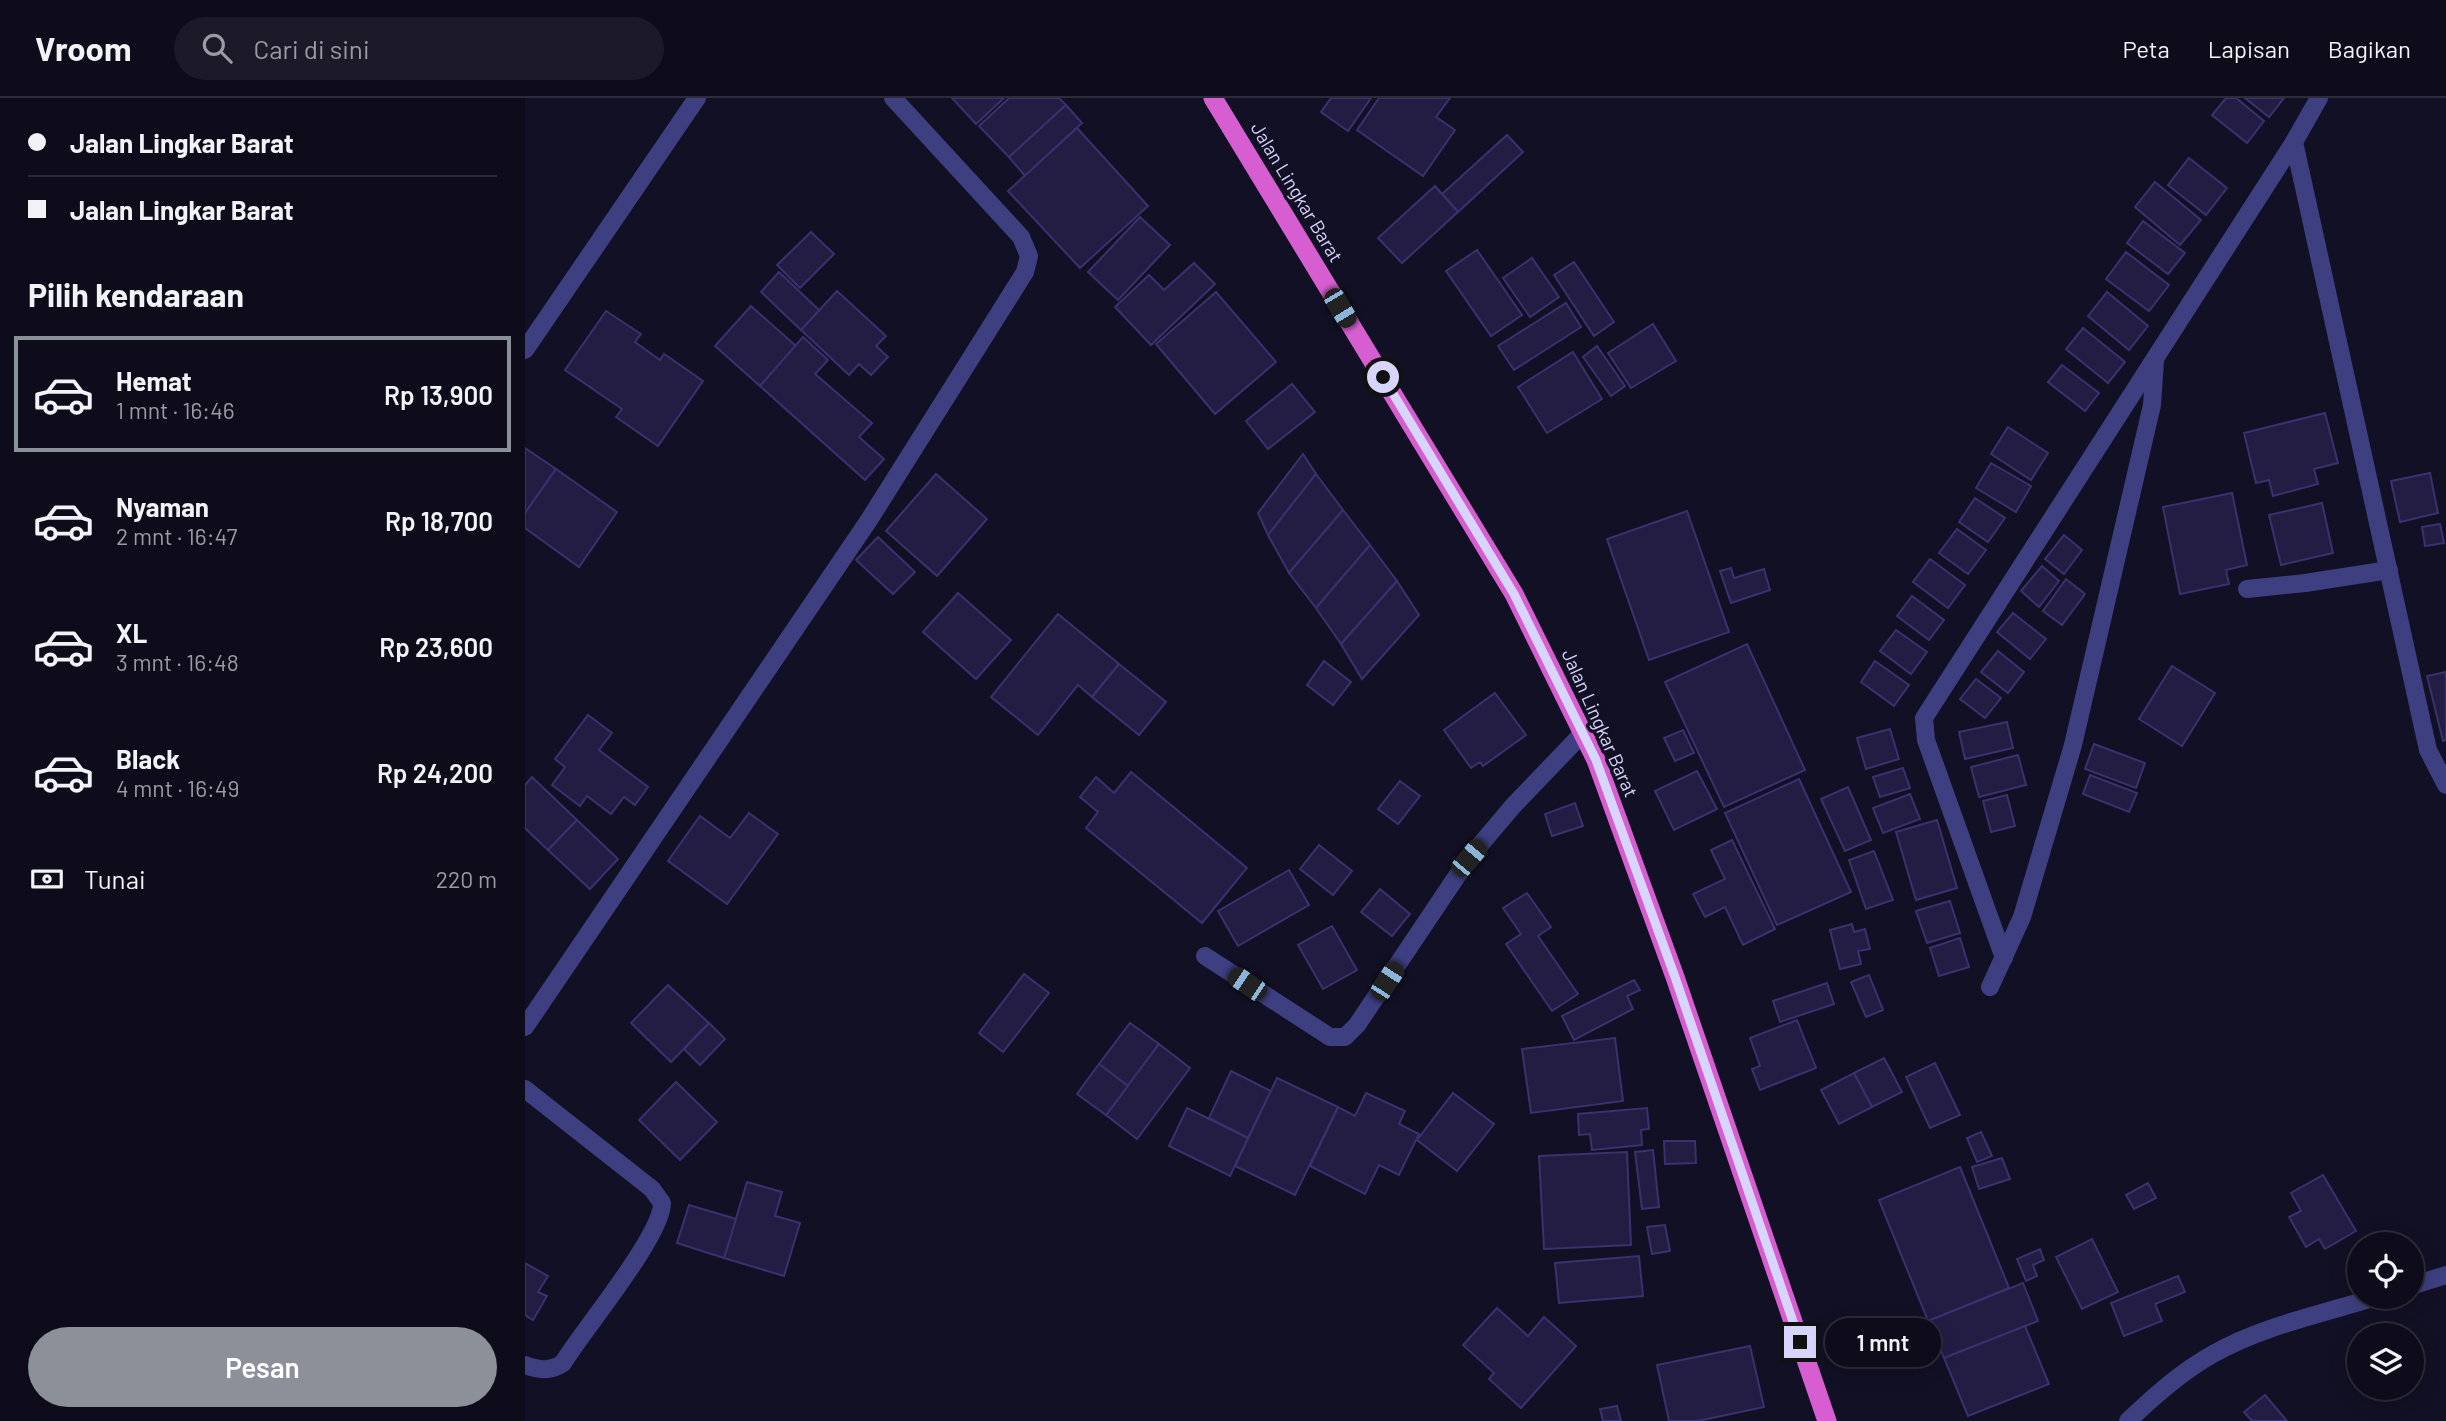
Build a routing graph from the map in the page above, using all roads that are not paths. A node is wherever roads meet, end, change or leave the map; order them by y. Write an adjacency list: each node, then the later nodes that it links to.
1 (697, 98): 6 (street)
2 (893, 98): 15 (street)
3 (1213, 98): 10 (highway, Jalan Lingkar Barat)
4 (2319, 98): 5 (street)
5 (2294, 142): 7 (street); 8 (street)
6 (525, 350)
7 (2155, 358): 13 (street); 13 (street)
8 (2389, 570): 9 (street); 11 (street)
9 (2247, 589)
10 (1583, 733): 12 (street); 21 (highway, Jalan Lingkar Barat)
11 (2446, 785)
12 (1205, 956)
13 (2004, 958): 14 (street)
14 (1990, 987)
15 (525, 1027)
16 (525, 1089): 20 (street)
17 (2446, 1275): 18 (street)
18 (2424, 1282)
19 (2347, 1306): 22 (street)
20 (525, 1365)
21 (1827, 1421)
22 (2128, 1421)

